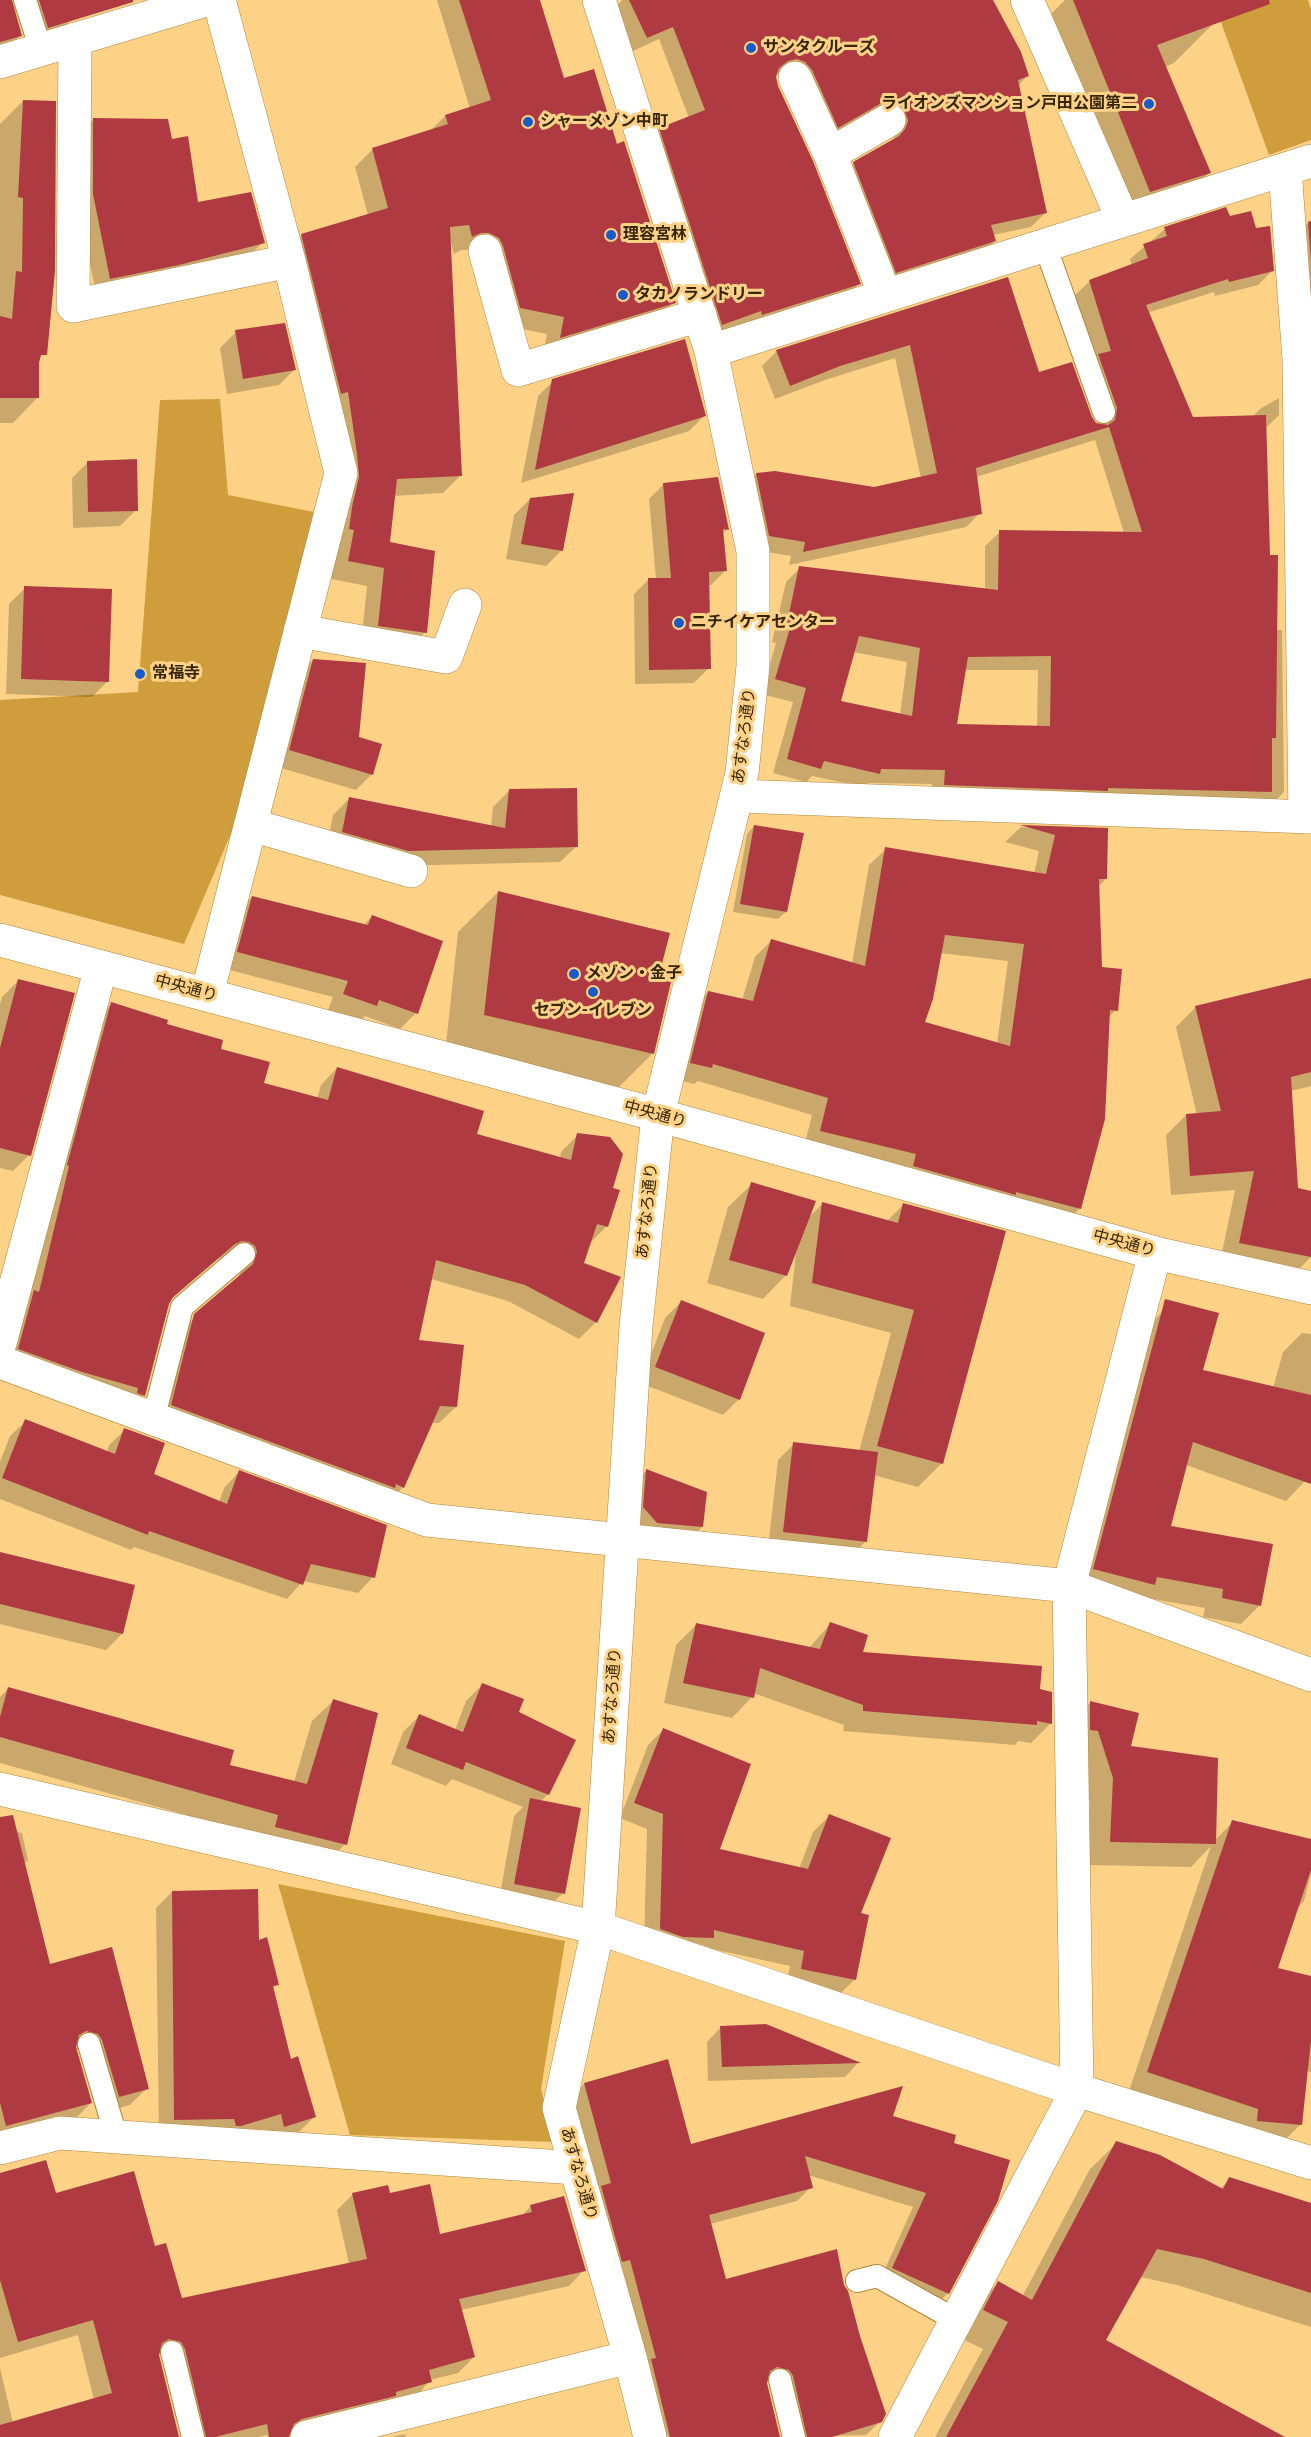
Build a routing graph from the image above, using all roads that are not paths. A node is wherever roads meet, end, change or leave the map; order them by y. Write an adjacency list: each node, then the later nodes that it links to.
1 (25, 0): 8 (lane)
2 (206, 0): 6 (street)
3 (219, 0): 17 (street)
4 (598, 0): 19 (street, あすなろ通り)
5 (1027, 0): 14 (street)
6 (162, 6): 7 (street)
7 (75, 39): 8 (street); 17 (street)
8 (41, 50): 9 (street)
9 (0, 62)
10 (795, 78): 12 (street)
11 (889, 120): 12 (street)
12 (830, 154): 18 (street)
13 (1298, 166): 14 (street); 21 (street)
14 (1123, 220): 15 (street)
15 (1045, 244): 18 (street); 22 (lane)
16 (485, 251): 19 (street)
17 (289, 261): 24 (street)
18 (885, 295): 20 (street)
19 (700, 315): 20 (street, あすなろ通り)
20 (711, 351): 25 (street, あすなろ通り)
21 (1305, 356): 26 (street)
22 (1104, 412)
23 (465, 605): 24 (street)
24 (300, 631): 27 (street)
25 (737, 796): 26 (street); 32 (street, あすなろ通り)
26 (1308, 817)
27 (251, 825): 28 (street); 31 (street)
28 (411, 871)
29 (0, 940): 30 (street, 中央通り)
30 (101, 966): 31 (street, 中央通り); 36 (street)
31 (207, 994): 32 (street, 中央通り)
32 (658, 1115): 33 (street, 中央通り); 39 (street, あすなろ通り)
33 (1155, 1253): 35 (street, 中央通り); 40 (street)
34 (244, 1254): 38 (lane)
35 (1311, 1288)
36 (0, 1343)
37 (0, 1362): 38 (street)
38 (153, 1420): 39 (street)
39 (623, 1542): 40 (street); 43 (street, あすなろ通り)
40 (1069, 1587): 41 (street); 45 (street)
41 (1311, 1675)
42 (0, 1789): 43 (street)
43 (598, 1928): 45 (street); 49 (street, あすなろ通り)
44 (89, 2044): 46 (lane)
45 (1077, 2090): 48 (street); 51 (street)
46 (116, 2136): 47 (street); 49 (street)
47 (0, 2148)
48 (1311, 2163)
49 (576, 2168): 53 (street, あすなろ通り)
50 (857, 2281): 51 (lane)
51 (956, 2320): 60 (street)
52 (172, 2352): 56 (lane)
53 (630, 2357): 55 (street); 58 (street, あすなろ通り)
54 (780, 2380): 59 (lane)
55 (342, 2433): 57 (street)
56 (193, 2437)
57 (307, 2437)
58 (650, 2437)
59 (794, 2437)
60 (895, 2437)

